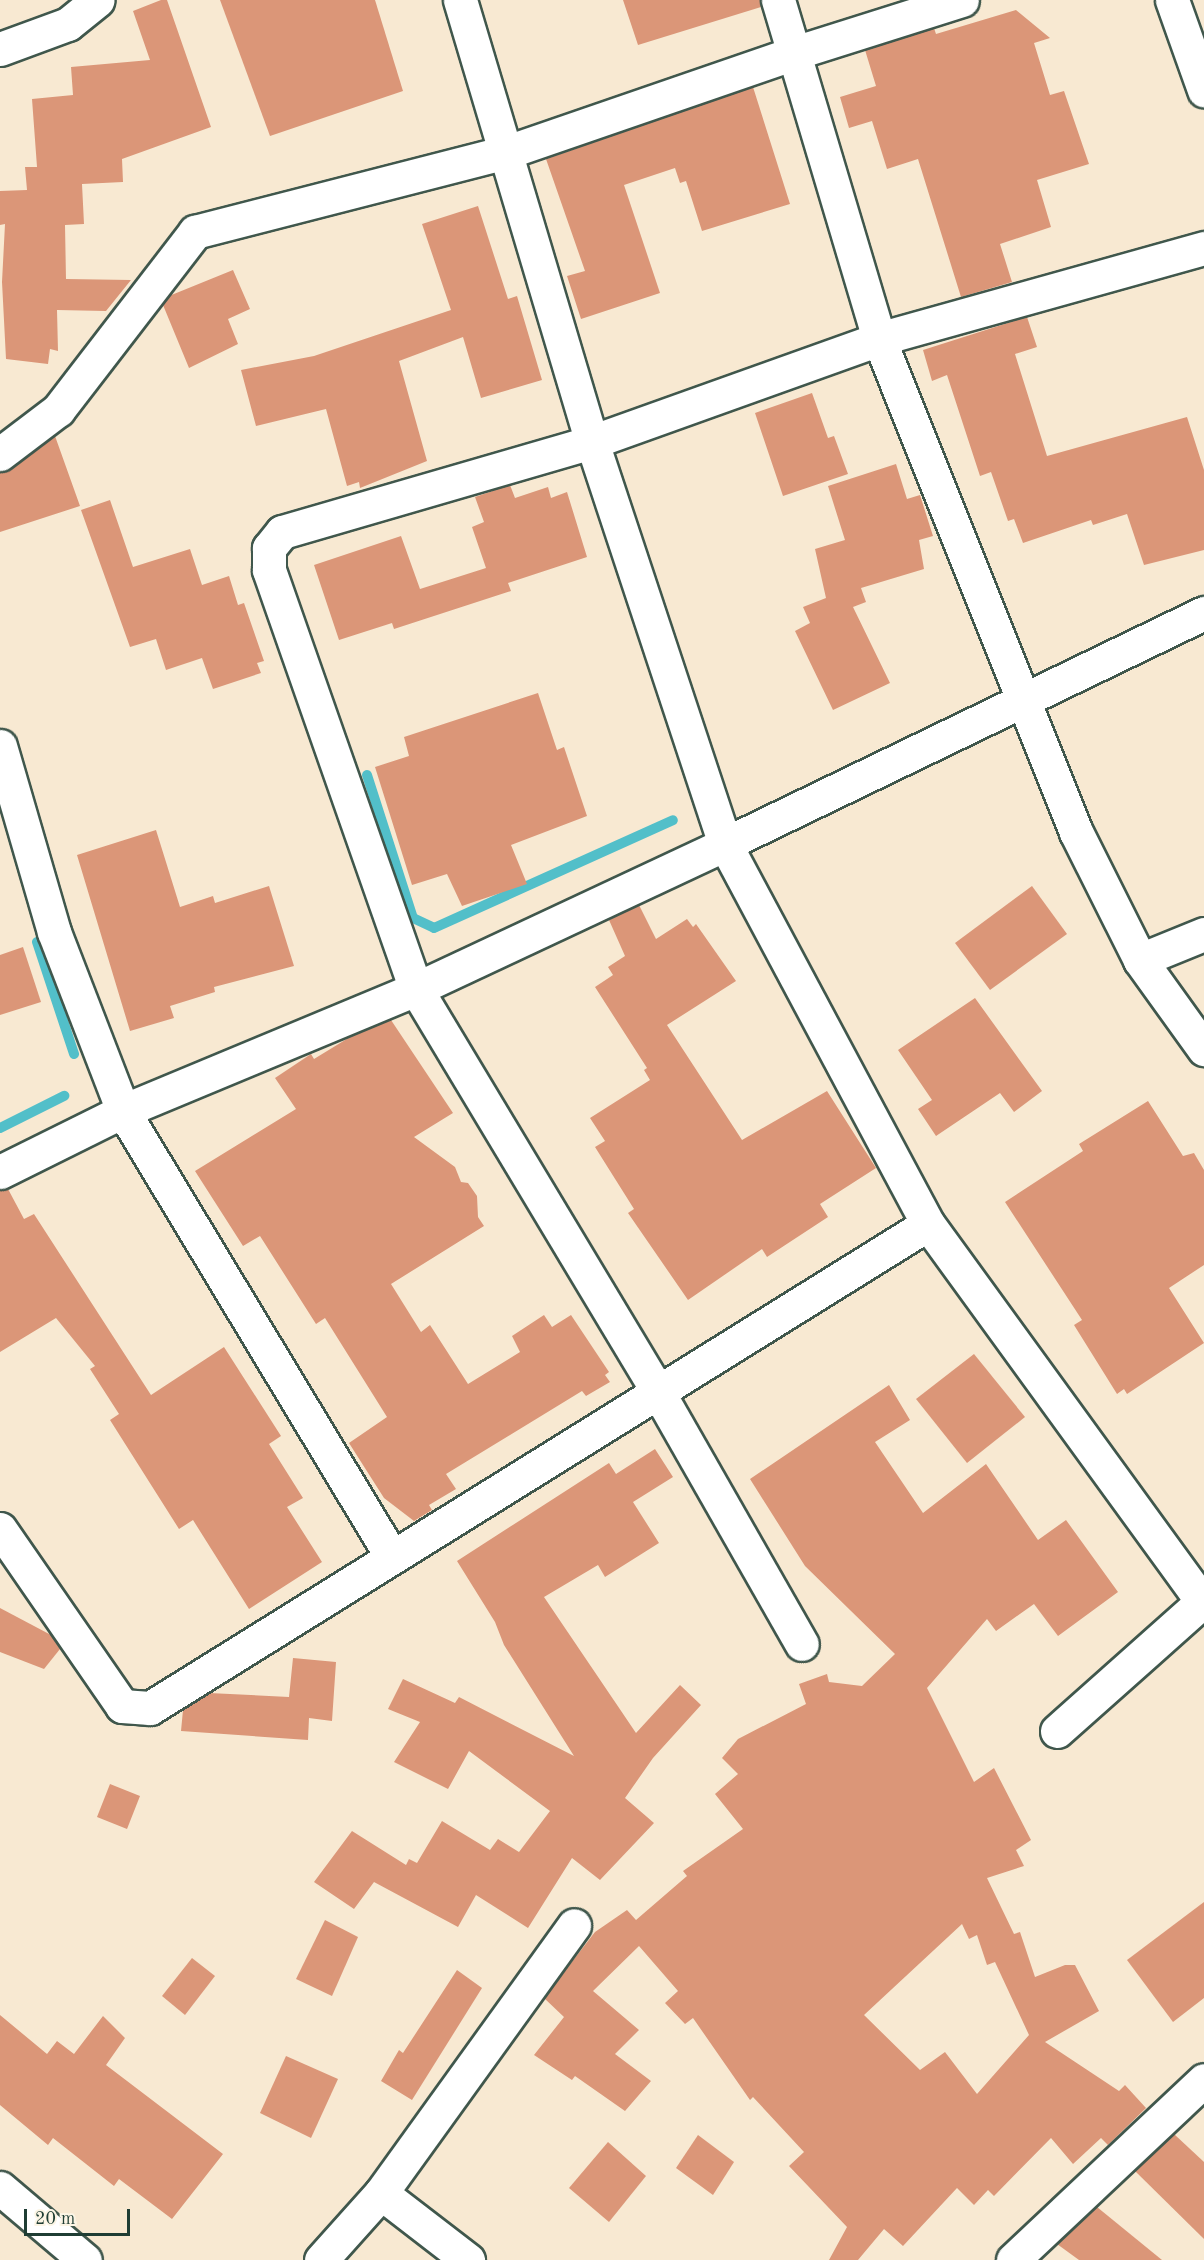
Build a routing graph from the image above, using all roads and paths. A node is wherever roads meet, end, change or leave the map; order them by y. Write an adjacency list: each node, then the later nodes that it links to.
1 (98, 0): 6 (street)
2 (460, 0): 9 (street)
3 (778, 0): 7 (street)
4 (962, 0): 7 (street)
5 (1172, 0): 8 (street)
6 (0, 49)
7 (794, 53): 9 (street); 11 (street)
8 (1204, 90)
9 (507, 152): 12 (street); 13 (street)
10 (1204, 248): 11 (street)
11 (879, 339): 12 (street); 15 (street)
12 (592, 442): 18 (street); 21 (street)
13 (0, 454)
14 (1204, 613): 15 (street)
15 (1025, 698): 18 (street); 20 (street)
16 (0, 746): 17 (street)
17 (8, 807): 23 (street)
18 (725, 844): 21 (street); 25 (street)
19 (1204, 934): 20 (street)
20 (1140, 960): 22 (street)
21 (416, 988): 23 (street); 26 (street)
22 (1204, 1049)
23 (123, 1111): 24 (street); 28 (street)
24 (0, 1172)
25 (928, 1224): 26 (street); 29 (street)
26 (658, 1392): 28 (street); 30 (street)
27 (0, 1529): 28 (street)
28 (392, 1557)
29 (1203, 1602): 31 (street)
30 (802, 1644)
31 (1057, 1731)
32 (574, 1925): 35 (street)
33 (1204, 2080): 39 (street)
34 (0, 2188): 36 (street)
35 (381, 2193): 37 (street); 38 (street)
36 (85, 2260)
37 (321, 2260)
38 (468, 2260)
39 (1013, 2260)

